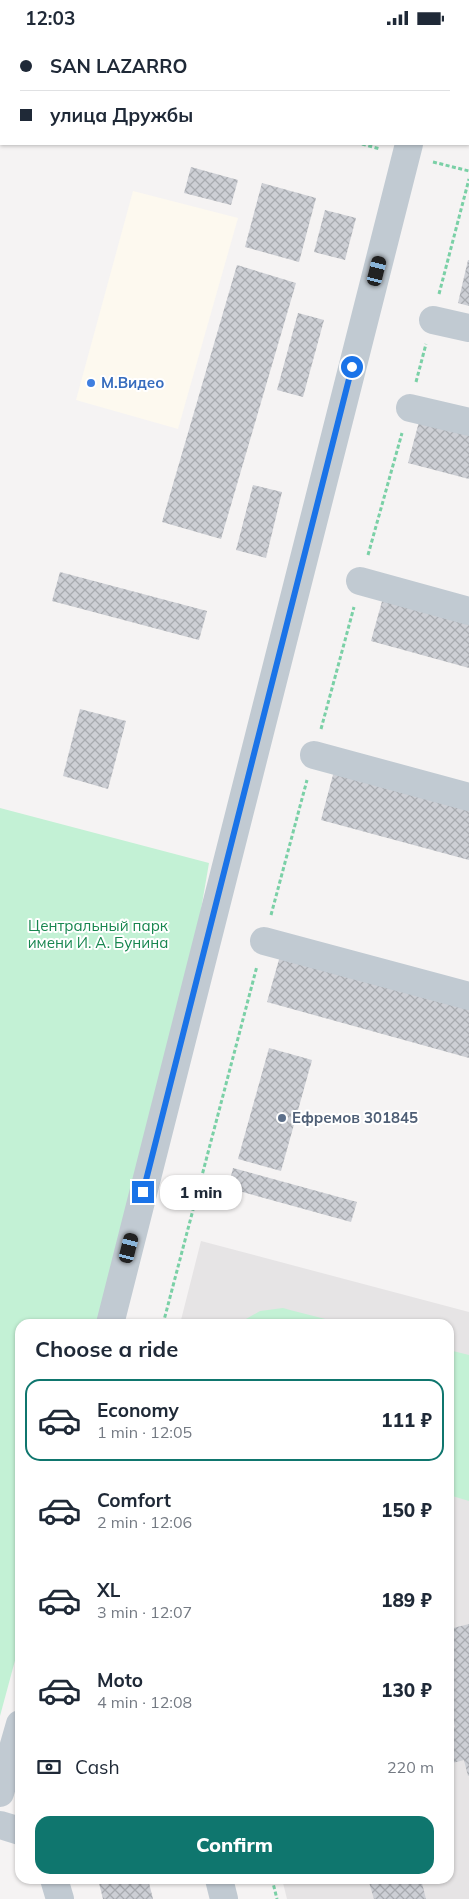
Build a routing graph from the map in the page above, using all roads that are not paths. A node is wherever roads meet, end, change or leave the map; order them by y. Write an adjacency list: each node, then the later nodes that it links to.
1 (409, 145): 12 (street)
2 (433, 320): 3 (street)
3 (469, 328)
4 (410, 408): 5 (street)
5 (469, 423)
6 (360, 581): 7 (street)
7 (469, 611)
8 (314, 755): 9 (street)
9 (469, 797)
10 (264, 941): 11 (street)
11 (469, 996)
12 (111, 1319)
13 (15, 1741): 14 (street)
14 (0, 1793)
15 (0, 1825): 16 (street)
16 (15, 1830)
17 (56, 1884): 19 (street)
18 (220, 1884): 20 (street)
19 (60, 1899)
20 (224, 1899)

